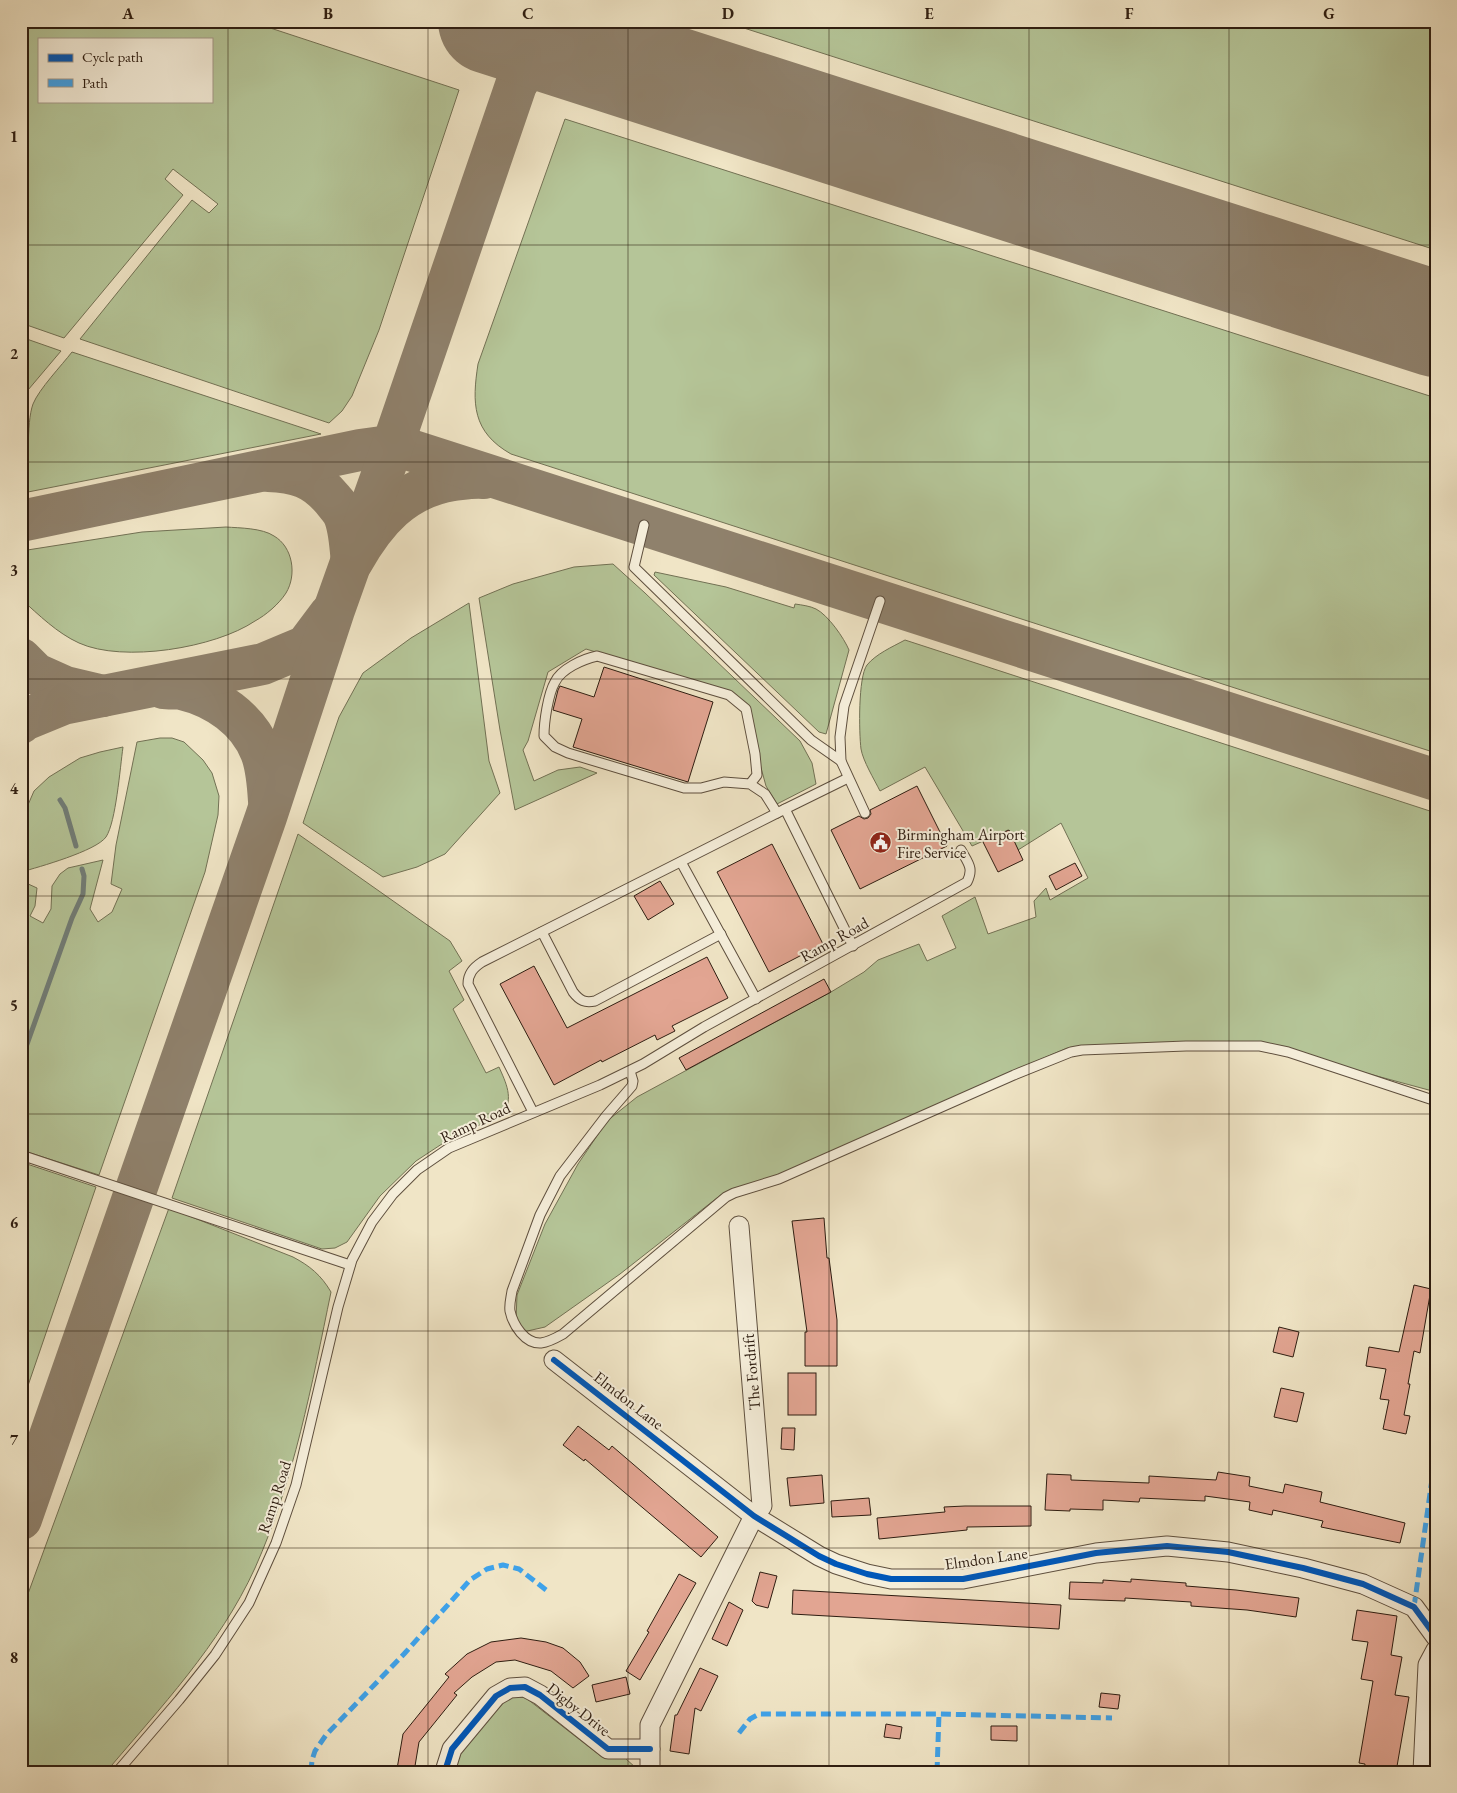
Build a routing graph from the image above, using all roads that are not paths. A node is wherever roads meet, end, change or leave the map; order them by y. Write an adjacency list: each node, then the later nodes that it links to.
1 (644, 525): 3 (lane)
2 (880, 602): 3 (lane)
3 (841, 761): 4 (lane)
4 (848, 778): 6 (lane); 8 (lane)
5 (750, 784): 5 (lane); 7 (lane)
6 (785, 809): 7 (lane); 13 (lane)
7 (776, 813): 10 (lane)
8 (865, 813)
9 (961, 850): 13 (lane, Ramp Road)
10 (681, 862): 11 (lane); 12 (lane)
11 (542, 932): 12 (lane); 17 (lane)
12 (721, 934): 14 (lane)
13 (853, 946): 14 (lane, Ramp Road)
14 (756, 999): 15 (lane, Ramp Road)
15 (630, 1070): 16 (lane); 17 (lane, Ramp Road)
16 (1436, 1101)
17 (533, 1112): 20 (lane, Ramp Road)
18 (21, 1155): 20 (lane)
19 (739, 1226): 22 (street, The Fordrift)
20 (350, 1265): 26 (lane, Ramp Road)
21 (554, 1360): 22 (street, Elmdon Lane)
22 (754, 1516): 23 (street, Elmdon Lane); 25 (street)
23 (1436, 1637)
24 (1436, 1650): 29 (street)
25 (650, 1749): 27 (street, Digby Drive); 28 (street)
26 (117, 1772)
27 (446, 1772)
28 (650, 1772)
29 (1423, 1772)

